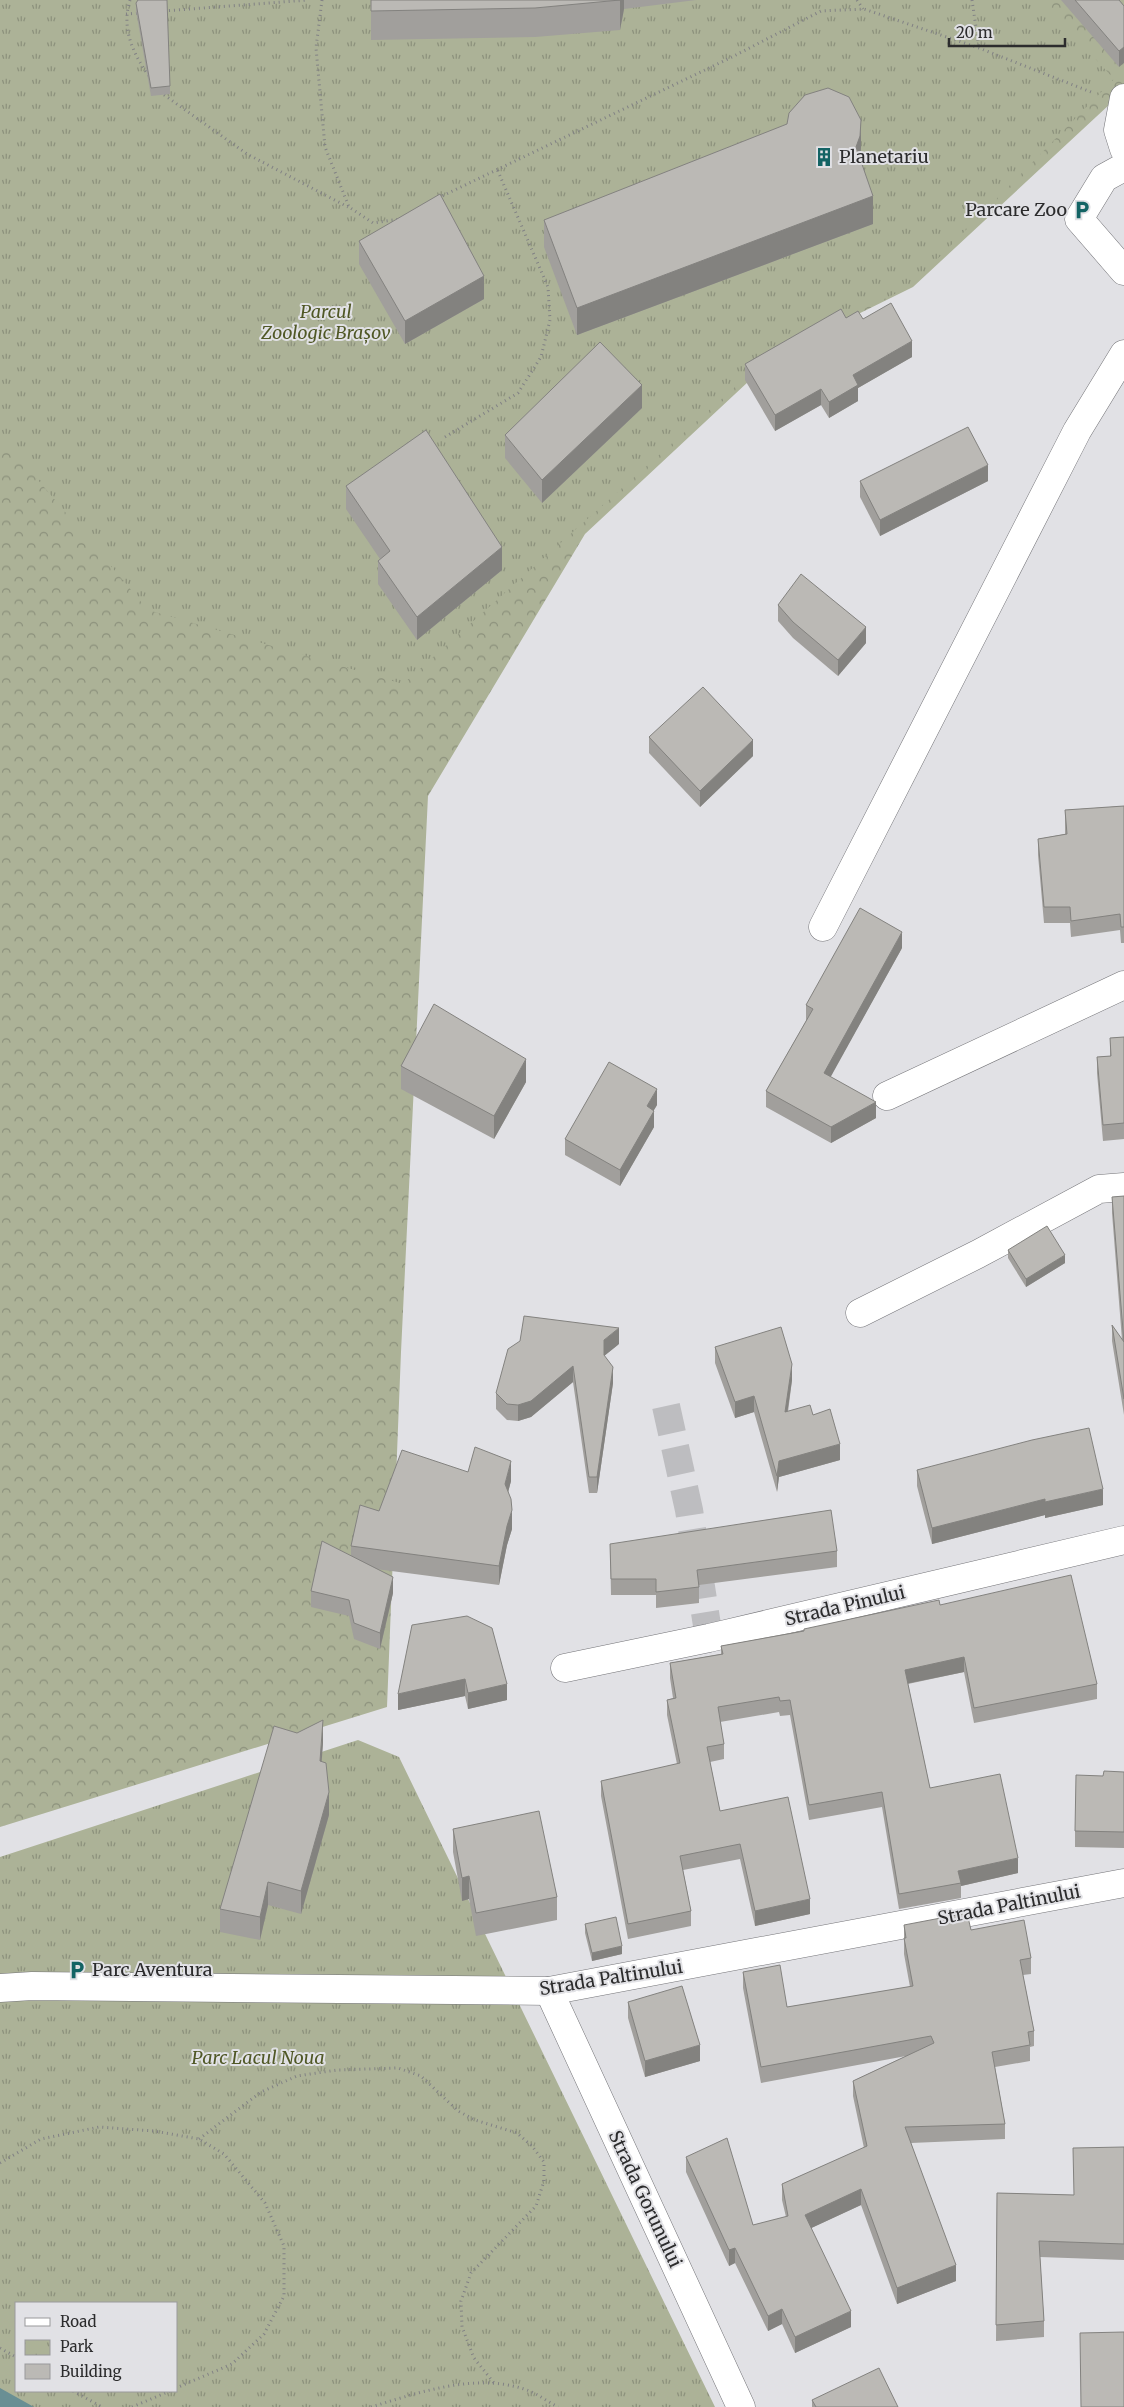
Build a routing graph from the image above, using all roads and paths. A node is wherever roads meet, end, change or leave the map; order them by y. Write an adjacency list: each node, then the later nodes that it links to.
1 (130, 0): 9 (path)
2 (308, 0): 8 (path)
3 (322, 0): 19 (path)
4 (857, 0): 6 (path)
5 (972, 0): 10 (path)
6 (864, 9): 10 (path); 17 (path)
7 (145, 12): 9 (path)
8 (154, 12)
9 (126, 14): 11 (path)
10 (979, 48): 13 (path)
11 (151, 79)
12 (156, 87): 19 (path)
13 (1097, 94)
14 (1124, 98): 15 (street)
15 (1121, 139)
16 (1124, 167): 21 (street)
17 (497, 169): 18 (path); 23 (path)
18 (432, 202)
19 (349, 207): 20 (path)
20 (403, 218)
21 (1124, 271)
22 (1124, 354): 24 (street)
23 (445, 437)
24 (823, 927)
25 (1124, 985): 26 (street)
26 (888, 1096)
27 (1124, 1187): 28 (street)
28 (860, 1313)
29 (1124, 1540): 30 (street, Strada Pinului)
30 (565, 1668)
31 (1124, 1883): 33 (street, Strada Paltinului)
32 (0, 1988): 33 (street, Strada Paltinului)
33 (549, 1991): 46 (street, Strada Gorunului)
34 (199, 2140): 35 (path); 38 (path); 39 (path)
35 (0, 2163)
36 (0, 2348): 37 (path)
37 (15, 2356)
38 (494, 2383): 44 (path); 45 (path)
39 (178, 2387)
40 (75, 2392): 42 (path)
41 (168, 2392): 43 (path)
42 (102, 2407)
43 (132, 2407)
44 (372, 2407)
45 (558, 2407)
46 (741, 2407)

